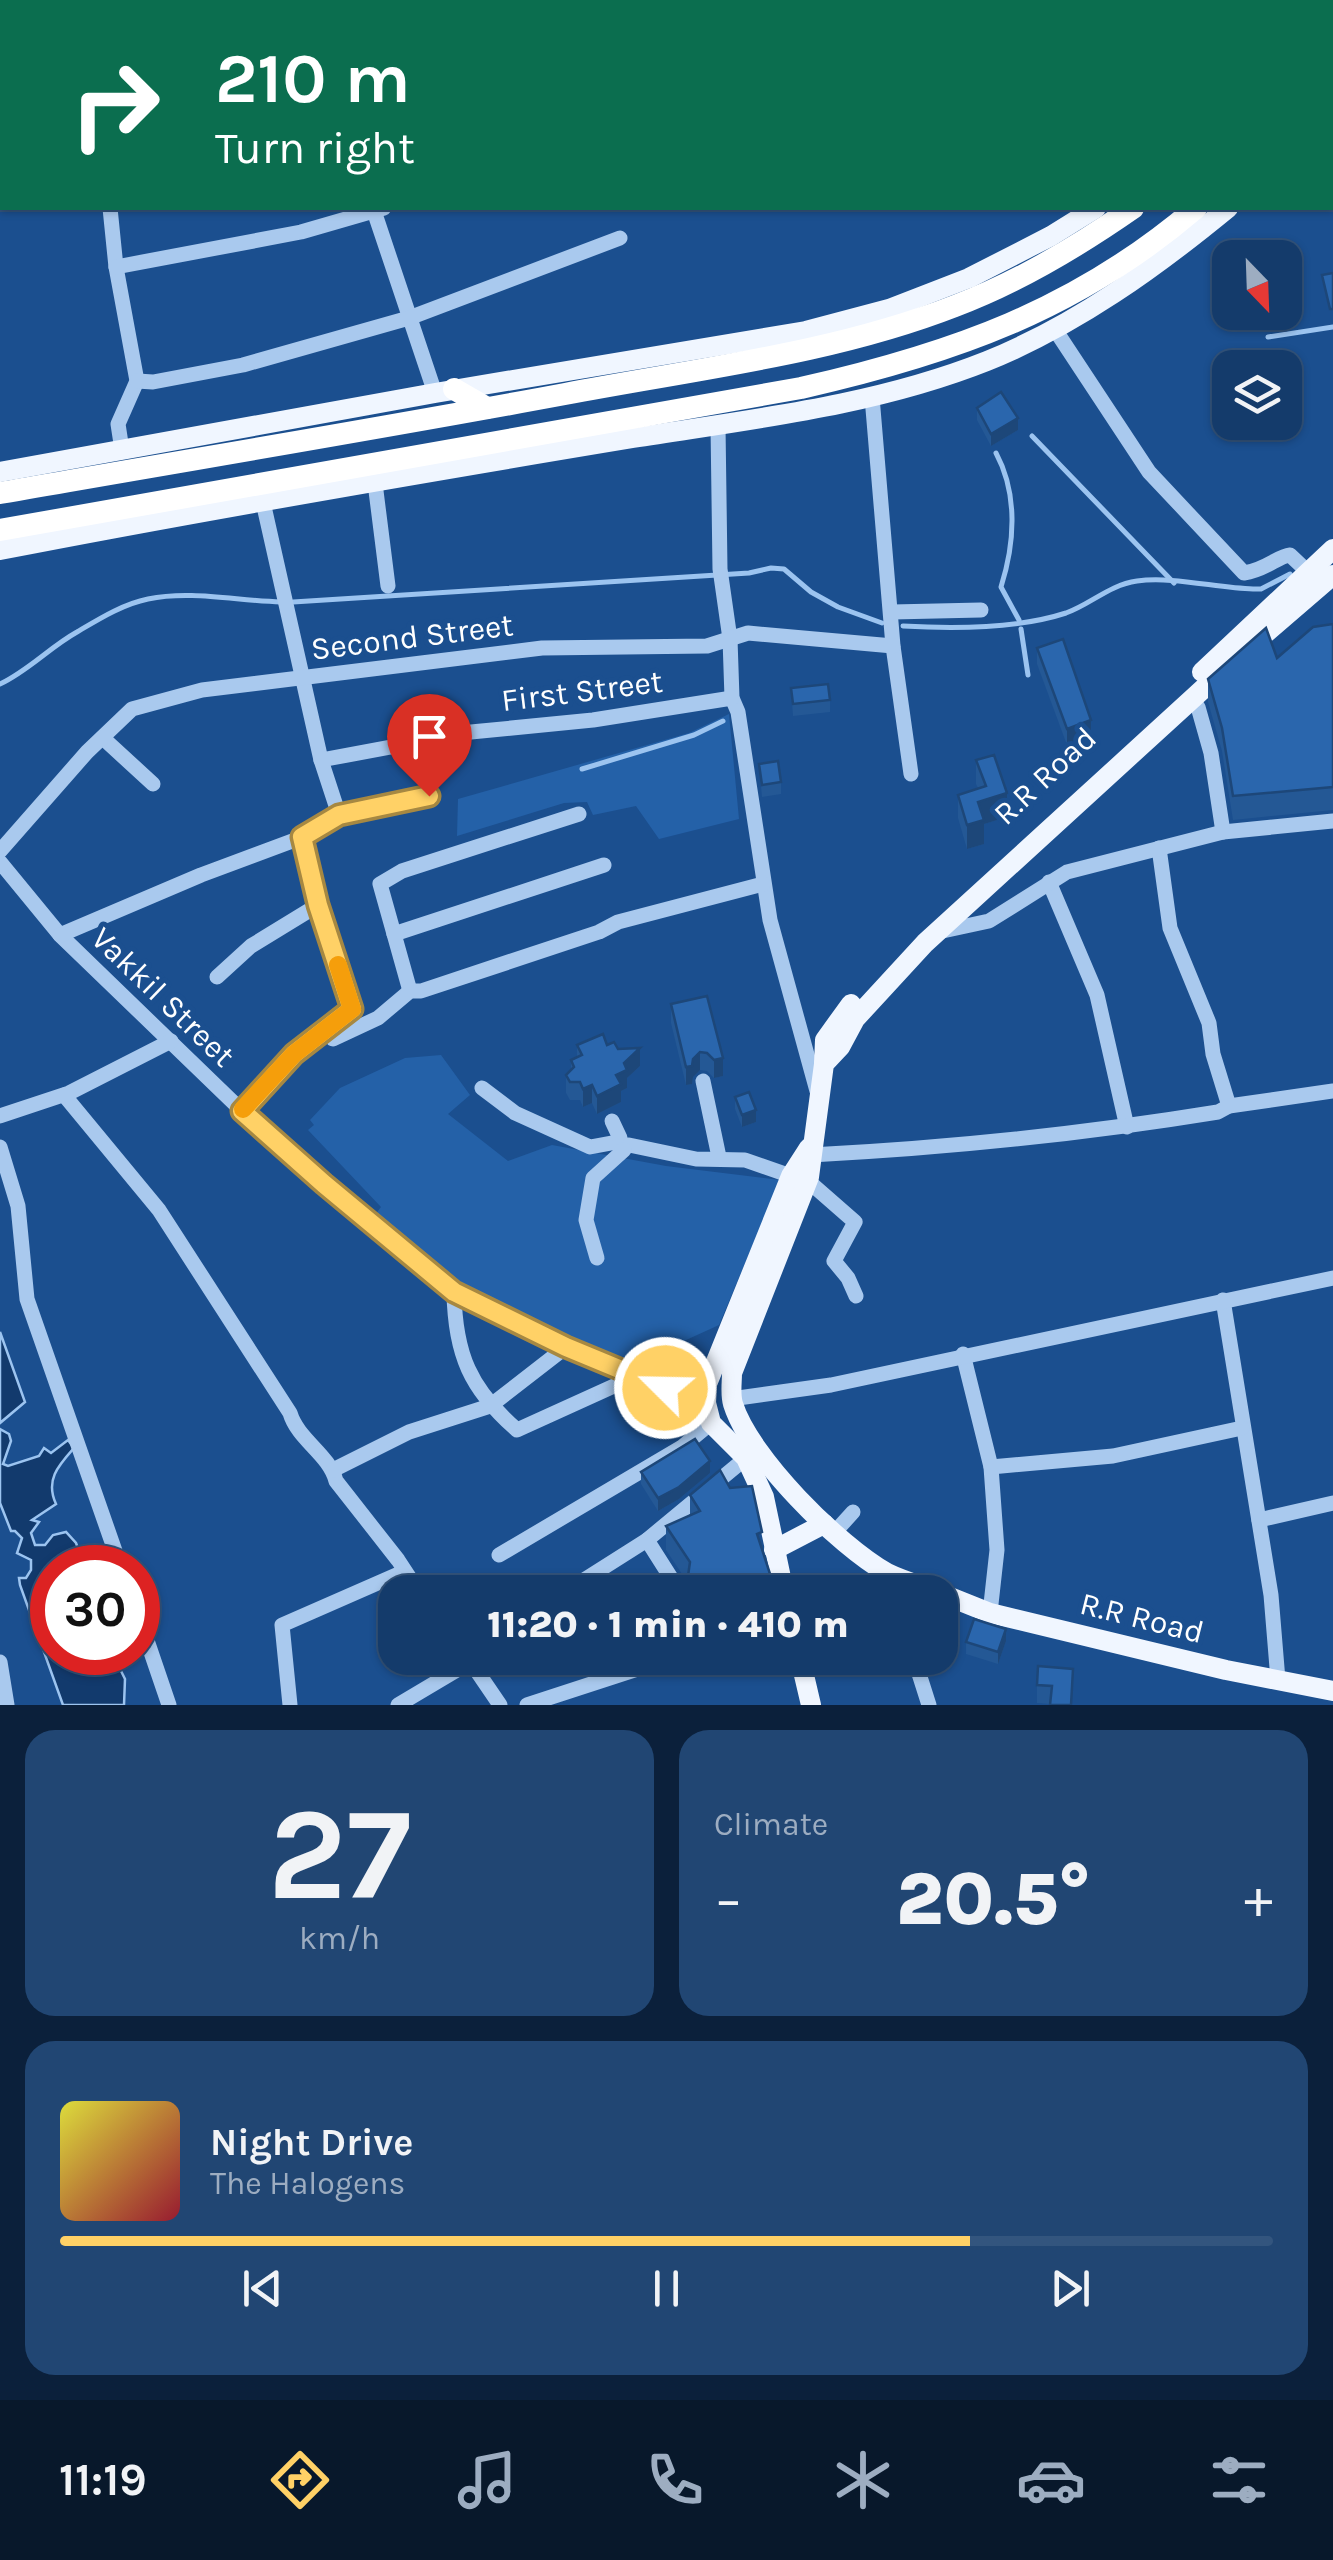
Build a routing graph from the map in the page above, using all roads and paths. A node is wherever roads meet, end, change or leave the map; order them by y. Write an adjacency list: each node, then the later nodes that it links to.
1 (110, 210): 9 (street)
2 (374, 210): 9 (street)
3 (377, 210): 10 (street)
4 (1093, 210): 13 (main road)
5 (1130, 210): 15 (highway)
6 (1193, 210): 22 (highway)
7 (1225, 210): 11 (main road)
8 (620, 238): 10 (street)
9 (116, 267): 12 (street)
10 (409, 318): 12 (street); 13 (street)
11 (1054, 328): 14 (main road); 25 (street)
12 (137, 381): 17 (street)
13 (444, 391): 15 (highway); 17 (main road)
14 (872, 397): 16 (main road); 29 (street)
15 (488, 408): 20 (highway)
16 (718, 426): 19 (main road); 30 (street)
17 (122, 450): 18 (main road)
18 (0, 472)
19 (375, 483): 21 (main road); 27 (street)
20 (0, 493)
21 (263, 502): 24 (main road); 32 (street)
22 (0, 530)
23 (1333, 549): 25 (main road, R.R Road)
24 (0, 550)
25 (1308, 572): 59 (main road, R.R Road)
26 (1333, 575): 52 (main road, R.R Road)
27 (388, 586)
28 (981, 610): 29 (street)
29 (892, 612): 31 (street)
30 (730, 639): 31 (street, Second Street); 32 (street, Second Street); 33 (street)
31 (893, 646): 37 (street)
32 (306, 679): 35 (street, Second Street); 36 (street)
33 (732, 698): 36 (street, First Street); 50 (street)
34 (1198, 707): 43 (street)
35 (104, 739): 38 (street); 46 (street, Second Street)
36 (321, 760): 41 (street)
37 (911, 774)
38 (153, 784)
39 (429, 796): 41 (street)
40 (579, 814): 53 (street)
41 (339, 815): 44 (street)
42 (1333, 821): 43 (street)
43 (1222, 832): 45 (street)
44 (302, 837): 51 (street); 54 (street)
45 (1159, 848): 49 (street); 65 (street)
46 (0, 850)
47 (0, 862): 54 (street, Vakkil Street)
48 (604, 864): 53 (street)
49 (1049, 882): 52 (street); 69 (street)
50 (764, 884): 56 (street); 64 (street)
51 (318, 905): 55 (street); 66 (street)
52 (936, 932): 59 (main road, R.R Road)
53 (394, 934): 56 (street)
54 (60, 935): 58 (street, Vakkil Street)
55 (217, 977)
56 (410, 991): 57 (street)
57 (333, 1039)
58 (171, 1042): 63 (street); 66 (street, Vakkil Street)
59 (824, 1064): 64 (main road, R.R Road)
60 (703, 1081): 73 (street)
61 (482, 1088): 70 (street)
62 (1333, 1091): 65 (street)
63 (64, 1095): 67 (street); 90 (street)
64 (820, 1100): 72 (main road, R.R Road)
65 (1229, 1106): 69 (street)
66 (242, 1111): 77 (street, Vakkil Street)
67 (0, 1116)
68 (612, 1121): 70 (street)
69 (1127, 1127): 72 (street)
70 (623, 1144): 73 (street); 75 (street)
71 (0, 1147): 96 (street)
72 (812, 1149): 74 (main road, R.R Road)
73 (719, 1157): 74 (street)
74 (799, 1178): 78 (street); 83 (main road, R.R Road); 84 (main road, R.R Road)
75 (597, 1258)
76 (1333, 1278): 79 (street)
77 (454, 1292): 80 (street, Vakkil Street); 85 (street)
78 (856, 1296)
79 (1222, 1300): 81 (street); 87 (street)
80 (566, 1347): 82 (street, Vakkil Street); 85 (street)
81 (963, 1354): 84 (street); 89 (street)
82 (636, 1376): 83 (street, Vakkil Street); 85 (street)
83 (707, 1384): 86 (main road, R.R Road)
84 (731, 1399): 94 (main road, R.R Road)
85 (490, 1406): 90 (street)
86 (711, 1423): 88 (main road); 98 (street)
87 (1242, 1428): 89 (street); 93 (street)
88 (746, 1458): 95 (street); 97 (main road)
89 (991, 1467): 106 (street)
90 (333, 1470): 99 (street)
91 (1333, 1503): 93 (street)
92 (853, 1512): 94 (street)
93 (1259, 1520): 114 (street)
94 (829, 1529): 97 (main road); 104 (main road, R.R Road)
95 (647, 1540): 101 (street); 102 (street)
96 (113, 1545)
97 (774, 1550): 103 (main road)
98 (499, 1554)
99 (403, 1572): 100 (street); 118 (street)
100 (405, 1575)
101 (592, 1575)
102 (669, 1575)
103 (780, 1575)
104 (882, 1575)
105 (958, 1600): 106 (main road, R.R Road)
106 (990, 1612): 114 (main road, R.R Road)
107 (0, 1662): 116 (street)
108 (159, 1675): 117 (street)
109 (446, 1675): 119 (street)
110 (482, 1675): 120 (street)
111 (620, 1675): 121 (street)
112 (804, 1675): 122 (main road)
113 (919, 1675): 123 (street)
114 (1278, 1680): 115 (main road, R.R Road)
115 (1333, 1691)
116 (6, 1705)
117 (169, 1705)
118 (290, 1705)
119 (398, 1705)
120 (500, 1705)
121 (527, 1705)
122 (812, 1705)
123 (929, 1705)

